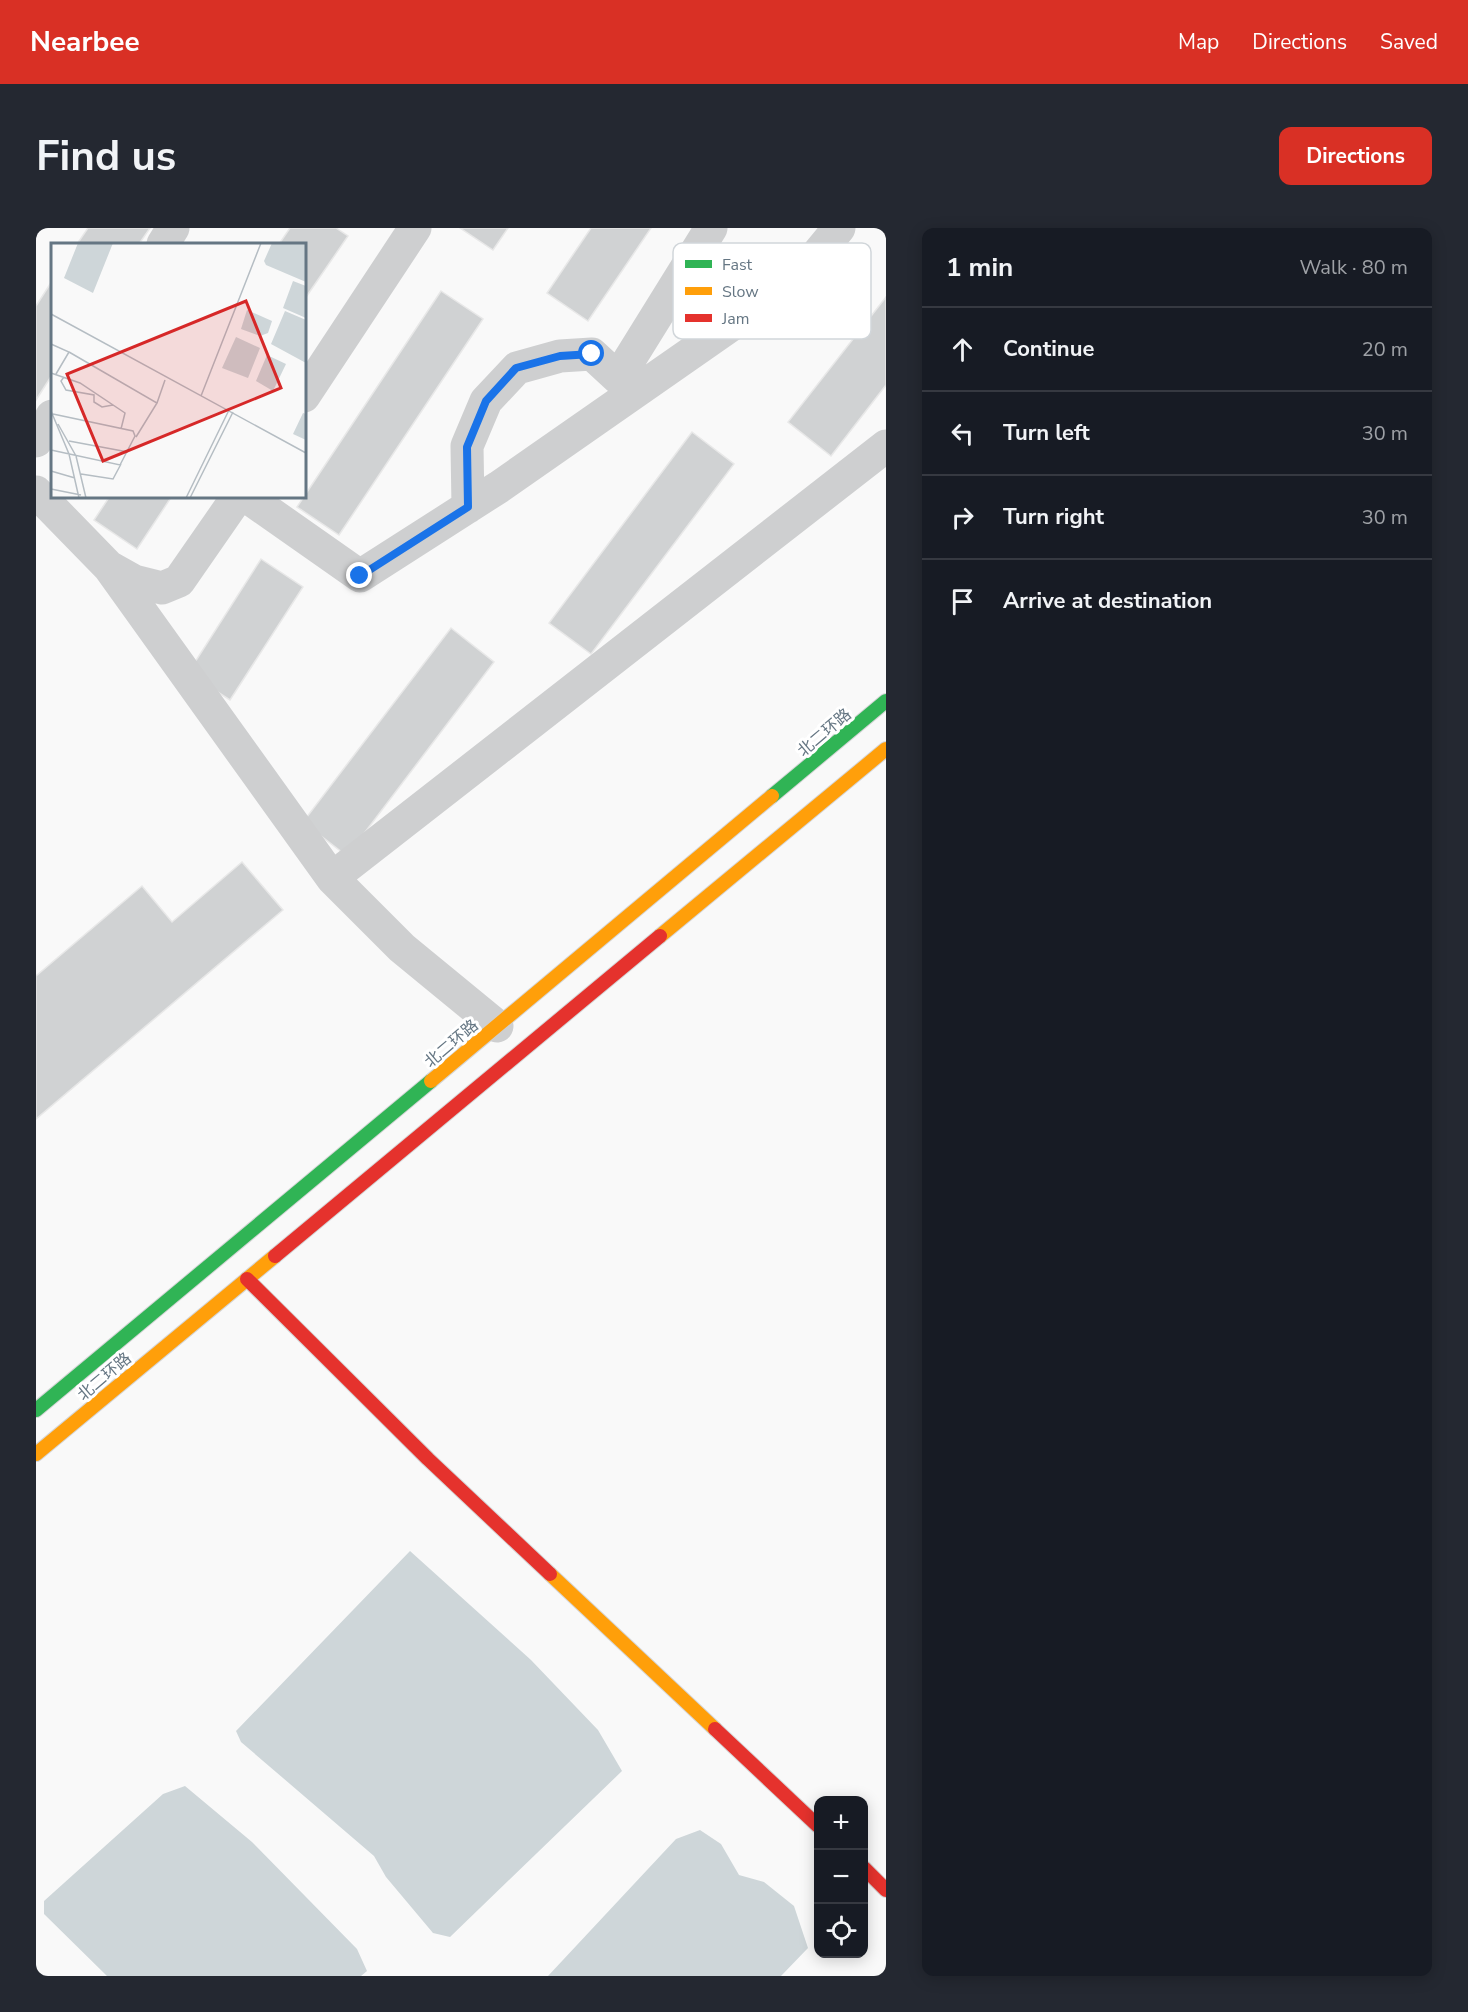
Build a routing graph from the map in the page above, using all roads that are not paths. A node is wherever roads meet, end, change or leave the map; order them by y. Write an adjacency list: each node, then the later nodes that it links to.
1 (173, 228): 5 (street)
2 (416, 228): 10 (street)
3 (711, 228): 6 (street)
4 (839, 228): 7 (street)
5 (164, 243)
6 (702, 243)
7 (827, 243)
8 (673, 289): 17 (street)
9 (711, 339): 17 (street)
10 (306, 393)
11 (51, 418): 12 (street)
12 (36, 441)
13 (886, 446): 21 (street)
14 (36, 492): 18 (street)
15 (237, 498): 18 (street)
16 (249, 498): 17 (street)
17 (468, 507)
18 (109, 567): 21 (street)
19 (886, 702): 22 (main road, 北二环路)
20 (886, 749): 23 (main road, 北二环路)
21 (332, 878): 22 (street)
22 (497, 1026): 24 (main road, 北二环路)
23 (247, 1279): 25 (main road, 北二环路); 26 (main road)
24 (36, 1410)
25 (36, 1454)
26 (814, 1821)
27 (868, 1873): 28 (main road)
28 (886, 1890)

